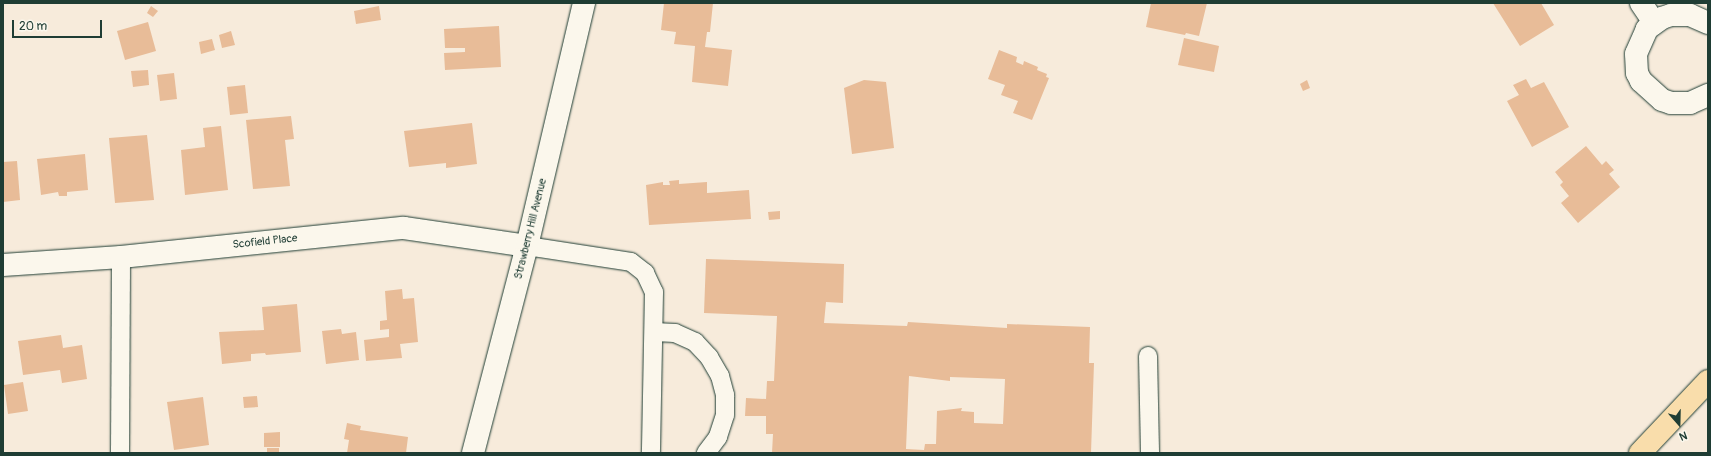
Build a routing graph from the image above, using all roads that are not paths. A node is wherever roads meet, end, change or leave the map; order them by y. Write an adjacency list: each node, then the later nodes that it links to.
1 (584, 3): 6 (street, Strawberry Hill Avenue)
2 (1641, 3): 3 (street)
3 (1654, 22): 4 (street); 5 (street)
4 (1708, 23)
5 (1708, 94)
6 (527, 246): 7 (street, Scofield Place); 9 (lane); 13 (street, Strawberry Hill Avenue)
7 (121, 257): 8 (street, Scofield Place); 12 (lane)
8 (3, 265)
9 (654, 332): 14 (lane); 15 (lane)
10 (1148, 356): 16 (lane)
11 (1708, 381): 17 (highway)
12 (120, 453)
13 (473, 453)
14 (651, 453)
15 (706, 453)
16 (1150, 453)
17 (1640, 453)

